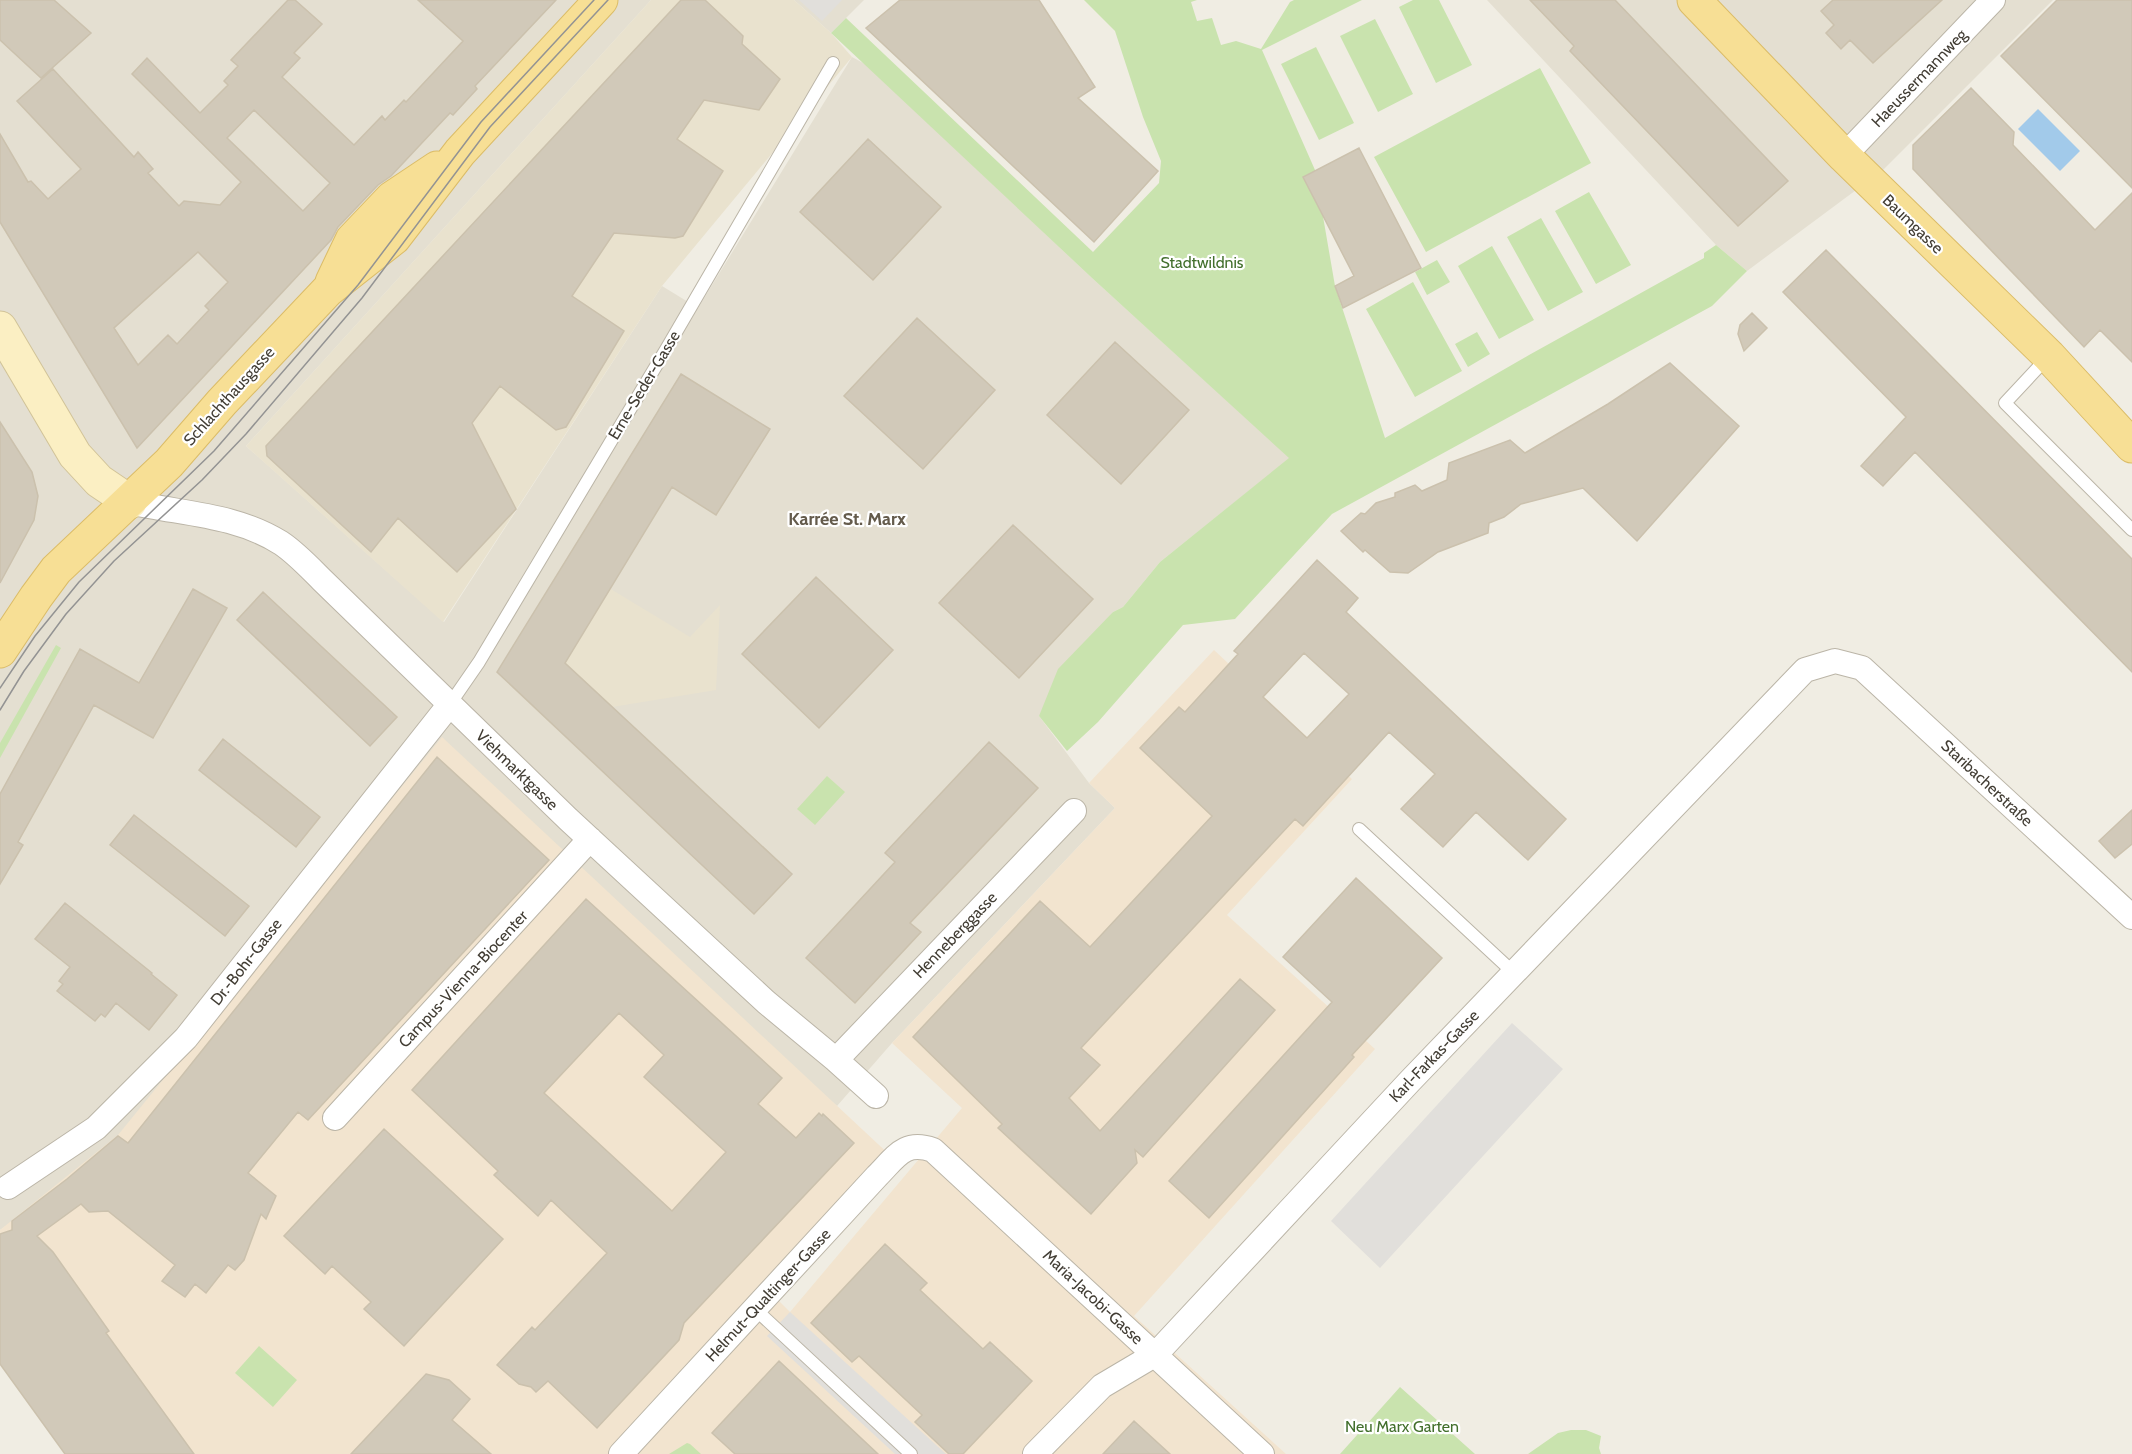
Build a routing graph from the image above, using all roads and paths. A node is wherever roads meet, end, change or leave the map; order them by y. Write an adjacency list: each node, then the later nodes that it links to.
1 (601, 0): 9 (main road, Schlachthausgasse)
2 (1695, 0): 5 (main road, Baumgasse)
3 (1993, 0): 5 (street, Haeussermannweg)
4 (833, 63): 13 (lane, Erne-Seder-Gasse)
5 (1844, 156): 7 (main road, Baumgasse)
6 (0, 328): 9 (main road)
7 (2049, 356): 8 (main road, Baumgasse); 10 (lane)
8 (2132, 446)
9 (130, 502): 11 (main road, Schlachthausgasse); 13 (street, Viehmarktgasse)
10 (2132, 530)
11 (0, 651)
12 (1835, 661): 17 (street, Staribacherstraße); 18 (street, Karl-Farkas-Gasse)
13 (450, 704): 16 (street, Viehmarktgasse); 23 (street, Dr.-Bohr-Gasse)
14 (1074, 811): 19 (street, Henneberggasse)
15 (1359, 829): 18 (lane)
16 (590, 839): 19 (street, Viehmarktgasse); 21 (street, Campus-Vienna-Biocenter)
17 (2132, 917)
18 (1514, 973): 25 (street, Karl-Farkas-Gasse)
19 (836, 1060): 20 (street, Viehmarktgasse)
20 (876, 1096)
21 (335, 1118)
22 (920, 1145): 24 (street, Helmut-Qualtinger-Gasse); 25 (street, Maria-Jacobi-Gasse)
23 (8, 1187)
24 (755, 1309): 26 (street, Helmut-Qualtinger-Gasse); 27 (lane)
25 (1156, 1354): 28 (street, Karl-Farkas-Gasse); 29 (street, Maria-Jacobi-Gasse)
26 (621, 1454)
27 (911, 1454)
28 (1035, 1454)
29 (1262, 1454)

